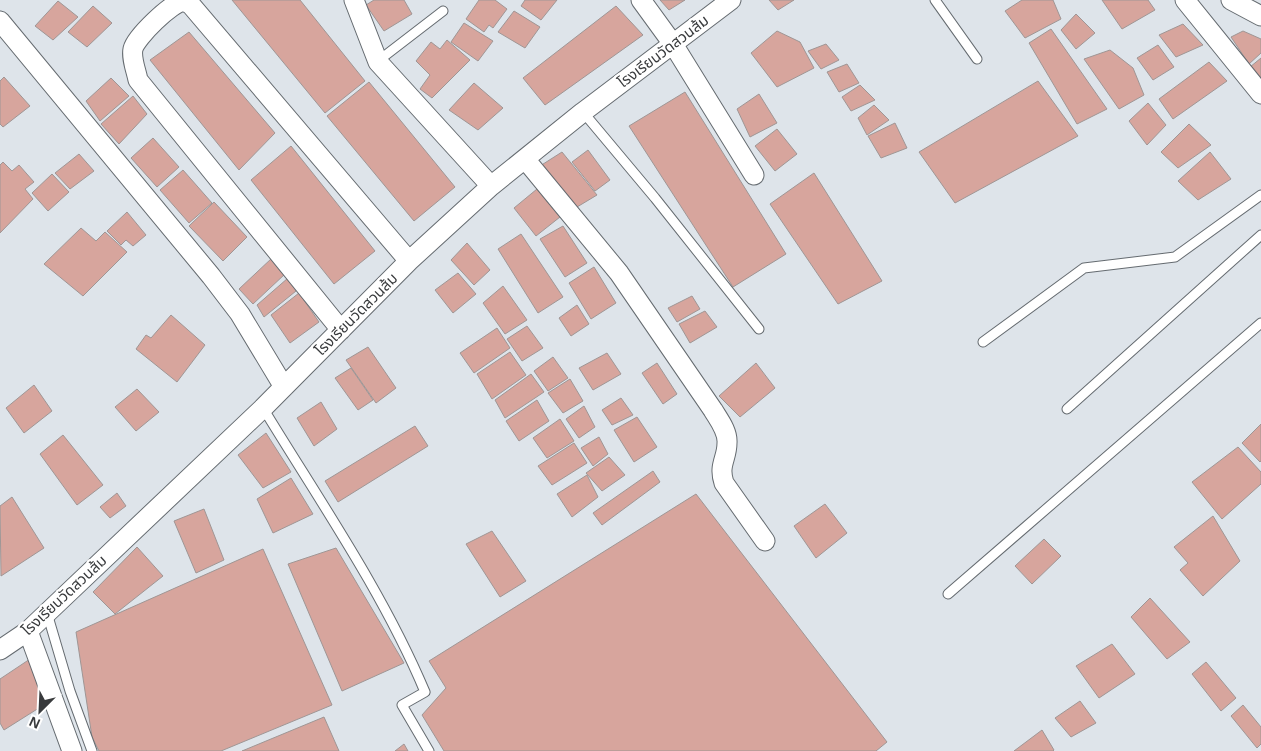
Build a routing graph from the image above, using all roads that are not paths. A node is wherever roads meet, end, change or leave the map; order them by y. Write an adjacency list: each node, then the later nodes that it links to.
1 (354, 0): 12 (street)
2 (641, 0): 10 (street)
3 (731, 0): 10 (street, โรงเรียนวัดสวนส้ม)
4 (935, 0): 11 (lane)
5 (1185, 0): 13 (street)
6 (1231, 0): 8 (street)
7 (443, 11): 12 (lane)
8 (1261, 16)
9 (0, 21): 25 (street)
10 (673, 44): 14 (street, โรงเรียนวัดสวนส้ม); 16 (street)
11 (977, 59)
12 (378, 62): 17 (street)
13 (1261, 94)
14 (583, 112): 15 (street, โรงเรียนวัดสวนส้ม); 22 (lane)
15 (525, 160): 17 (street, โรงเรียนวัดสวนส้ม); 28 (street)
16 (754, 175)
17 (492, 186): 20 (street, โรงเรียนวัดสวนส้ม)
18 (1261, 194): 24 (lane)
19 (1261, 236): 27 (lane)
20 (409, 261): 23 (street, โรงเรียนวัดสวนส้ม); 23 (street)
21 (1261, 323): 29 (lane)
22 (759, 329)
23 (341, 330): 25 (street, โรงเรียนวัดสวนส้ม)
24 (983, 342)
25 (284, 387): 26 (street, โรงเรียนวัดสวนส้ม)
26 (263, 408): 30 (street, โรงเรียนวัดสวนส้ม); 35 (lane)
27 (1067, 409)
28 (766, 541)
29 (948, 594)
30 (47, 612): 31 (street, โรงเรียนวัดสวนส้ม); 34 (lane)
31 (28, 631): 32 (street, โรงเรียนวัดสวนส้ม); 33 (street)
32 (0, 650)
33 (72, 751)
34 (92, 751)
35 (429, 751)

